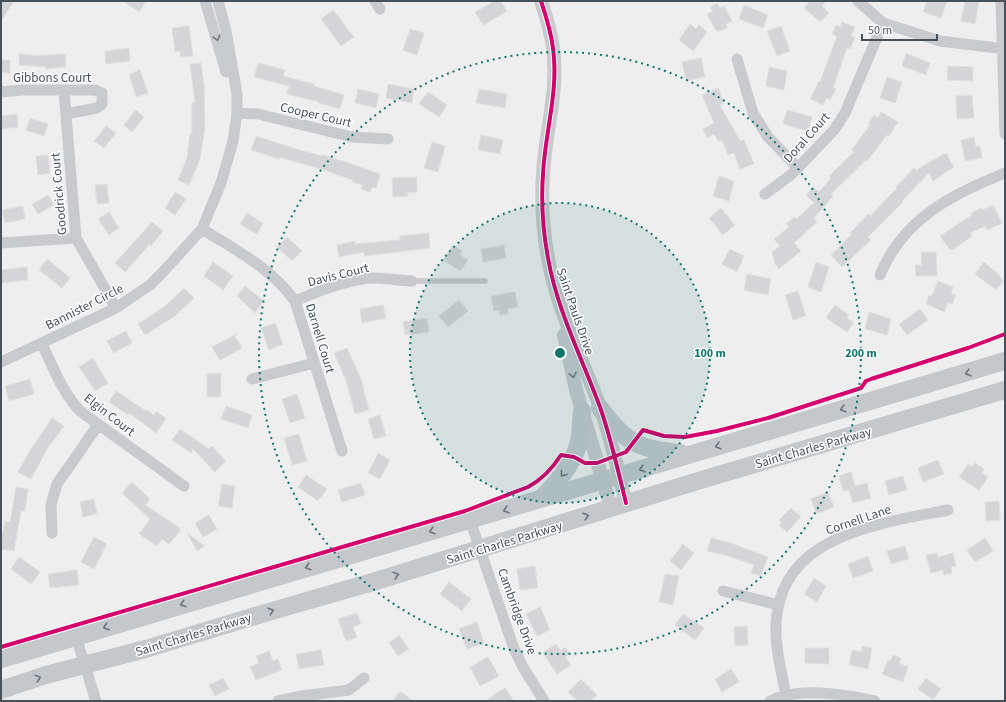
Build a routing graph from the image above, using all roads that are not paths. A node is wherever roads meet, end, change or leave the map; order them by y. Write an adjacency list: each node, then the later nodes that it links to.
1 (205, 1): 11 (street, Bannister Circle, one-way to 11)
2 (218, 1): 11 (street, Bannister Circle)
3 (541, 1): 24 (street, Saint Pauls Drive)
4 (858, 1): 6 (street)
5 (1001, 1): 7 (street)
6 (883, 23): 7 (street); 15 (street, Doral Court)
7 (1004, 49): 13 (street)
8 (738, 59): 15 (street)
9 (64, 91): 10 (street, Gibbons Court); 12 (street, Goodrick Court); 12 (street, Gibbons Court)
10 (1, 92)
11 (237, 113): 14 (street, Cooper Court); 18 (street, Bannister Circle)
12 (66, 114): 19 (street, Goodrick Court)
13 (1005, 134)
14 (388, 139)
15 (798, 168): 17 (street, Doral Court)
16 (1005, 172): 21 (street)
17 (765, 194)
18 (202, 229): 25 (street, Darnell Court); 26 (street, Bannister Circle)
19 (76, 238): 20 (street); 26 (street, Goodrick Court)
20 (1, 243)
21 (880, 275)
22 (412, 281): 23 (lane); 25 (street, Davis Court)
23 (485, 281)
24 (558, 295): 33 (street, Saint Pauls Drive); 34 (street, Saint Pauls Drive, one-way to 34)
25 (295, 301): 30 (street, Darnell Court)
26 (116, 308): 27 (street, Bannister Circle)
27 (42, 344): 29 (street, Bannister Circle); 35 (street, Elgin Court)
28 (1005, 361): 37 (main road, one-way to 37)
29 (1, 362)
30 (314, 363): 31 (street); 36 (street, Darnell Court)
31 (252, 379)
32 (1005, 390): 41 (main road, Saint Charles Parkway)
33 (600, 408): 37 (main road); 38 (street, Saint Pauls Drive)
34 (582, 411): 38 (street, Saint Pauls Drive); 40 (main road, one-way to 40)
35 (98, 425): 39 (street, Elgin Court); 44 (street)
36 (342, 451)
37 (692, 454): 38 (main road, one-way to 38)
38 (611, 478): 40 (main road); 41 (street, Saint Pauls Drive)
39 (184, 486)
40 (541, 499): 43 (main road, one-way to 43)
41 (618, 505): 45 (main road, Saint Charles Parkway, one-way to 41)
42 (948, 510): 47 (street, Cornell Lane)
43 (470, 520): 45 (street, Cambridge Drive); 48 (main road, one-way to 48)
44 (52, 532)
45 (481, 549): 50 (main road, Saint Charles Parkway, one-way to 45); 57 (street, Cambridge Drive)
46 (723, 591): 47 (street)
47 (779, 605): 53 (street, Cornell Lane)
48 (76, 637): 49 (main road); 50 (street)
49 (1, 659)
50 (85, 666): 52 (main road, Saint Charles Parkway, one-way to 50); 55 (street)
51 (364, 678): 56 (street)
52 (1, 690)
53 (786, 695): 54 (street); 58 (street)
54 (868, 700)
55 (96, 701)
56 (278, 701)
57 (544, 701)
58 (770, 701)

